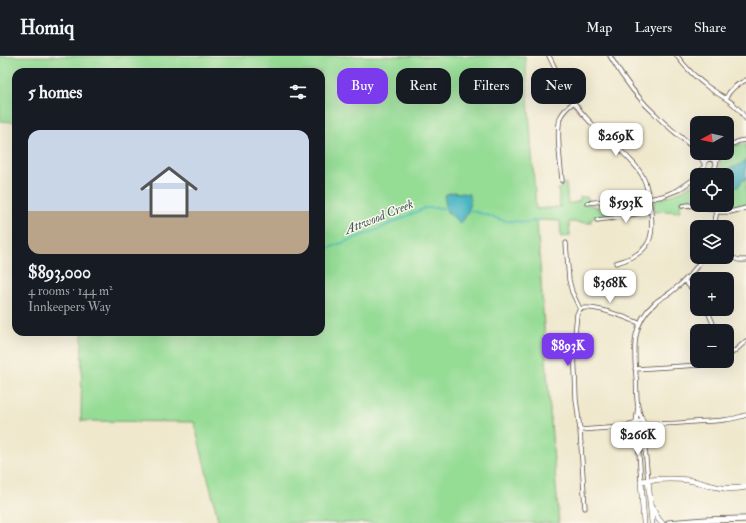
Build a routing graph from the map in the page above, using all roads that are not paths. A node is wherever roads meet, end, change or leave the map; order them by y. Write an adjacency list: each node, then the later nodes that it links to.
1 (549, 56): 4 (street)
2 (610, 56): 12 (street)
3 (677, 56): 6 (street)
4 (556, 68)
5 (746, 80): 6 (street)
6 (726, 98): 9 (street)
7 (572, 104): 22 (street)
8 (576, 104): 24 (street)
9 (746, 119)
10 (746, 140): 11 (street)
11 (734, 144)
12 (690, 145)
13 (702, 160): 17 (street)
14 (708, 160): 17 (street)
15 (712, 160): 18 (street)
16 (718, 160): 18 (street)
17 (704, 165): 19 (street); 20 (street)
18 (716, 166): 21 (street)
19 (702, 168)
20 (706, 168)
21 (713, 168)
22 (562, 181)
23 (690, 182): 24 (street)
24 (649, 199): 25 (street); 29 (street)
25 (587, 203)
26 (690, 205): 27 (street)
27 (682, 206)
28 (746, 208): 30 (street)
29 (651, 210): 31 (street); 35 (street)
30 (734, 211)
31 (597, 220)
32 (566, 242): 39 (street)
33 (734, 258): 34 (street)
34 (746, 260)
35 (616, 263)
36 (698, 264): 37 (street)
37 (685, 280): 38 (street); 40 (street)
38 (690, 286)
39 (580, 309): 40 (street); 51 (street)
40 (639, 323): 44 (street)
41 (746, 341): 42 (street)
42 (734, 351)
43 (690, 366): 44 (street)
44 (635, 369): 45 (street)
45 (638, 406): 47 (street); 48 (street)
46 (746, 414): 49 (street)
47 (644, 422): 48 (street); 49 (street); 52 (street)
48 (635, 423): 50 (street); 53 (street)
49 (658, 425): 52 (street)
50 (622, 427): 51 (street); 53 (street)
51 (580, 430): 58 (street)
52 (645, 430): 53 (street); 54 (street)
53 (635, 431): 55 (street)
54 (648, 480): 55 (street); 56 (street); 57 (street)
55 (641, 481): 60 (street)
56 (746, 487)
57 (650, 505): 61 (street); 62 (street)
58 (586, 508)
59 (746, 519): 63 (main road)
60 (644, 523)
61 (652, 523)
62 (662, 523)
63 (669, 523)

